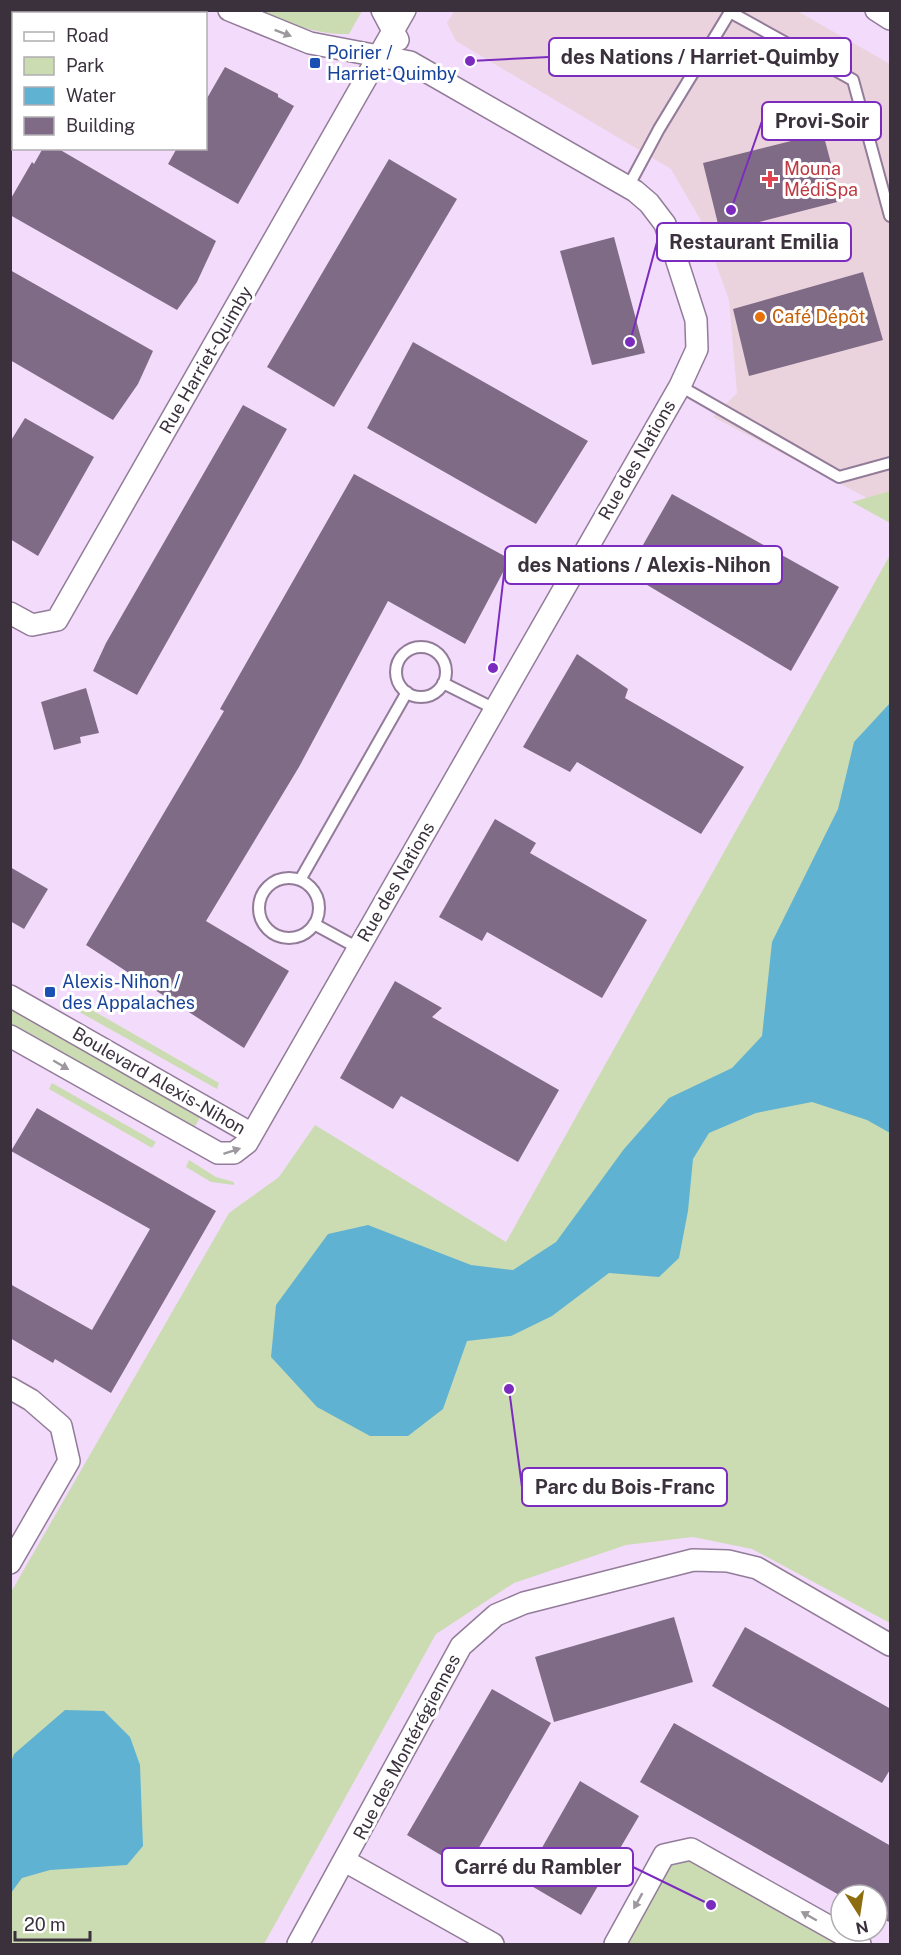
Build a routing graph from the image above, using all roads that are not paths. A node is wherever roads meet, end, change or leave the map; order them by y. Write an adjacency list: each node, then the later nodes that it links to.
1 (229, 10): 5 (street, one-way to 5)
2 (382, 10): 4 (street)
3 (405, 10): 4 (street, Rue Harriet-Quimby)
4 (393, 31): 5 (street, Rue Harriet-Quimby); 6 (street)
5 (379, 55): 6 (street); 11 (street, Rue Harriet-Quimby)
6 (410, 62): 7 (street, Rue des Nations)
7 (628, 187): 8 (lane); 9 (street, Rue des Nations)
8 (891, 216)
9 (680, 386): 10 (lane); 14 (street, Rue des Nations)
10 (891, 463)
11 (10, 613)
12 (444, 683): 13 (lane); 13 (lane); 14 (lane)
13 (407, 692): 15 (lane)
14 (495, 709): 17 (street, Rue des Nations)
15 (300, 880): 16 (lane); 16 (lane)
16 (314, 924): 17 (lane)
17 (358, 948): 20 (street, Rue des Nations)
18 (10, 996): 20 (street, Boulevard Alexis-Nihon)
19 (10, 1036): 20 (street, Boulevard Alexis-Nihon, one-way to 20)
20 (252, 1134)
21 (10, 1388): 22 (street)
22 (10, 1563)
23 (891, 1645): 24 (street, Rue des Montérégiennes)
24 (345, 1861): 25 (street, Rue des Montérégiennes); 26 (street)
25 (298, 1944)
26 (493, 1944)
27 (615, 1944): 28 (street, one-way to 27)
28 (860, 1944)

